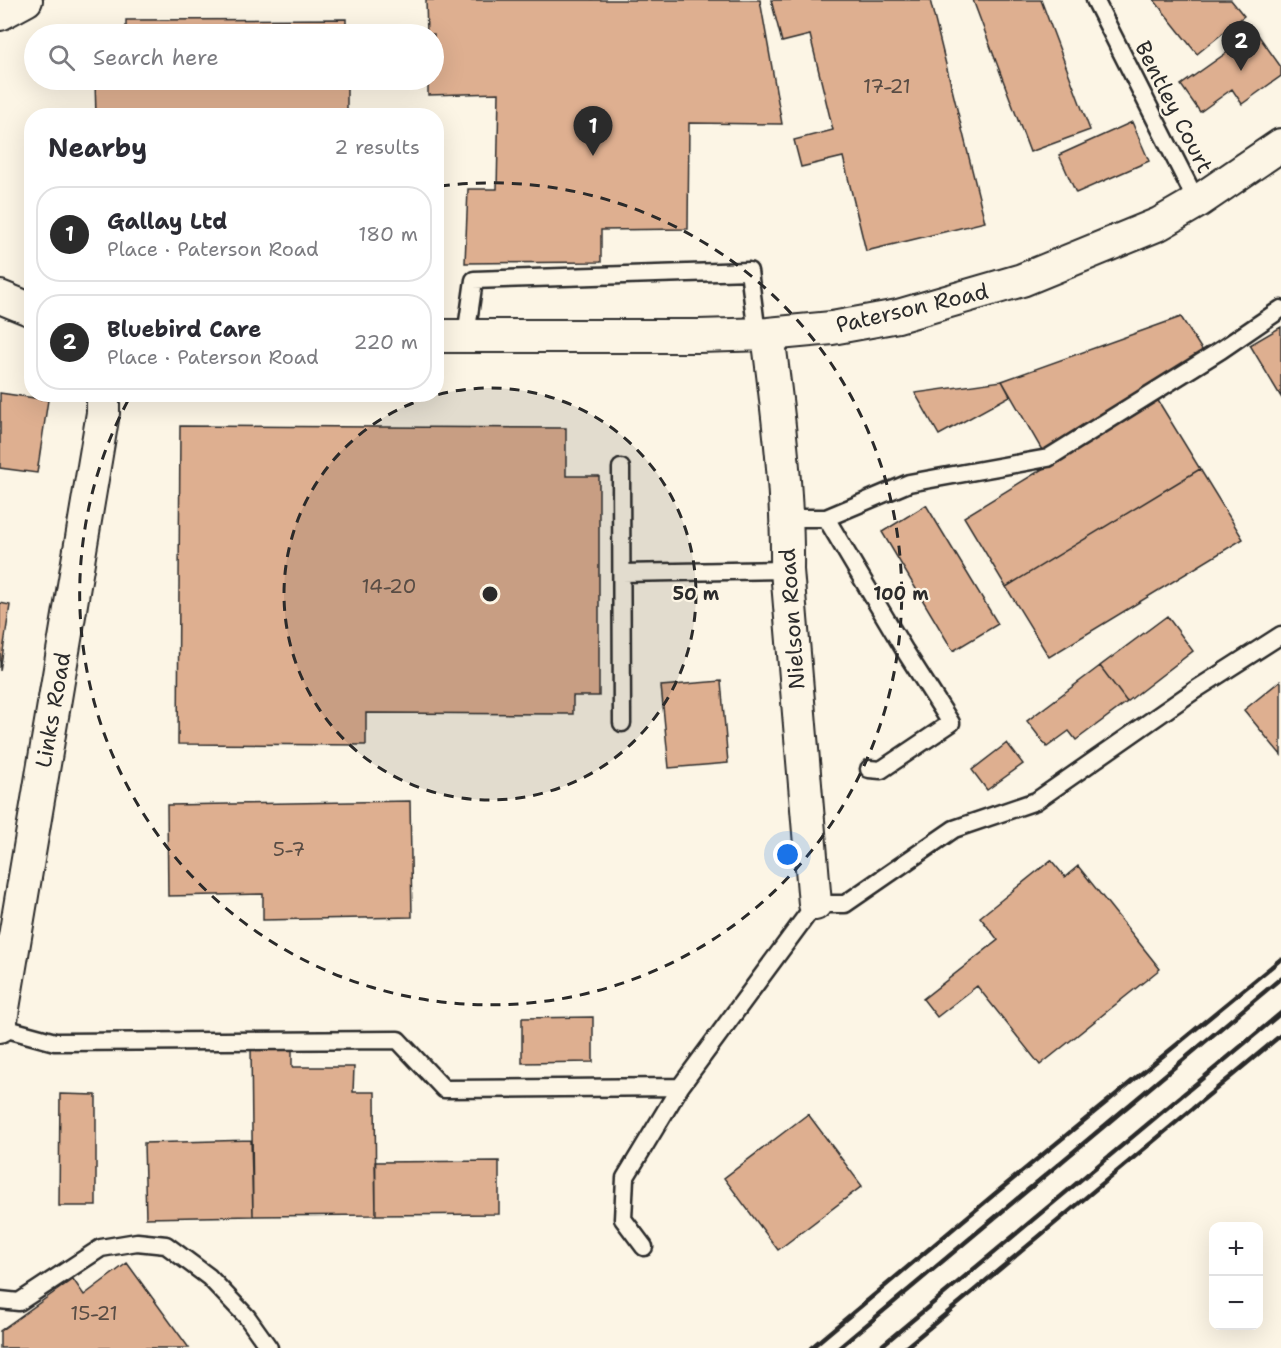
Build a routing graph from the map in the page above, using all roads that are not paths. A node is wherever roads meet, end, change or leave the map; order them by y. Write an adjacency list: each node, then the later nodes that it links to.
1 (26, 0): 3 (street)
2 (1095, 0): 5 (lane, Bentley Court)
3 (0, 14)
4 (1281, 145): 5 (street, Paterson Road)
5 (1197, 202): 9 (street, Paterson Road)
6 (0, 297): 7 (street)
7 (24, 307)
8 (1281, 309): 14 (lane)
9 (762, 334): 10 (street, Paterson Road); 10 (lane); 13 (street, Nielson Road)
10 (451, 336)
11 (103, 402): 21 (street, Links Road)
12 (621, 468): 16 (lane)
13 (787, 518): 14 (lane); 15 (street, Nielson Road)
14 (826, 518): 19 (lane)
15 (787, 570): 16 (lane); 20 (street, Nielson Road)
16 (622, 573): 18 (lane)
17 (1281, 635): 20 (lane)
18 (622, 723)
19 (869, 769)
20 (815, 904): 22 (lane)
21 (0, 1026): 22 (lane)
22 (680, 1087): 23 (lane)
23 (644, 1247)
24 (0, 1300): 25 (lane)
25 (269, 1348)

